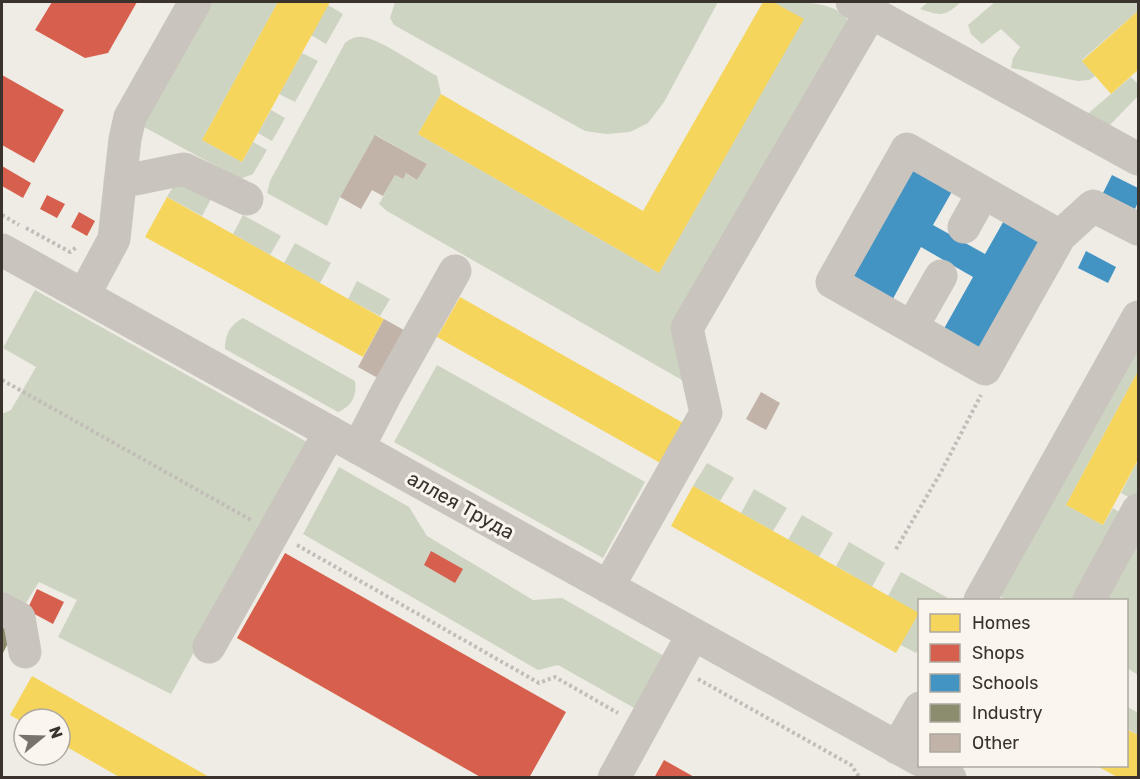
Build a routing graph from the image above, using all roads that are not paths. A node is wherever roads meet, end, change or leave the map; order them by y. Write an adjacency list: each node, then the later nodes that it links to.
1 (195, 2): 4 (street)
2 (862, 7): 3 (street); 18 (street)
3 (1138, 159)
4 (120, 183): 6 (street); 13 (street)
5 (983, 193): 7 (street); 9 (street); 15 (street)
6 (247, 199)
7 (963, 227)
8 (1138, 229): 9 (street)
9 (1060, 236): 15 (street)
10 (2, 250): 13 (street, аллея Труда)
11 (455, 271): 16 (street)
12 (941, 276): 15 (street)
13 (84, 295): 16 (street, аллея Труда)
14 (1138, 317): 19 (street)
15 (912, 327)
16 (344, 440): 18 (street, аллея Труда); 23 (street)
17 (1138, 510): 20 (street)
18 (608, 587): 22 (street, аллея Труда)
19 (981, 599)
20 (1090, 599)
21 (2, 609): 24 (street)
22 (693, 634): 26 (street, аллея Труда); 28 (street)
23 (208, 647)
24 (25, 652)
25 (918, 716): 26 (street)
26 (908, 754)
27 (932, 767): 29 (street)
28 (614, 777)
29 (950, 777)

